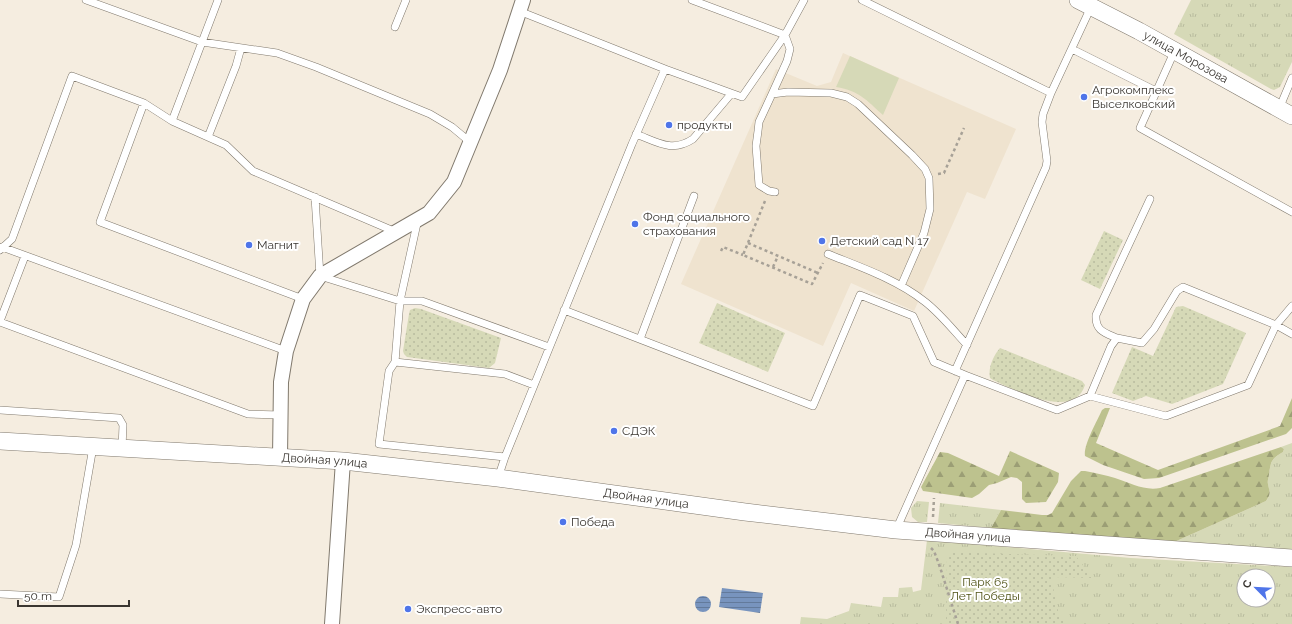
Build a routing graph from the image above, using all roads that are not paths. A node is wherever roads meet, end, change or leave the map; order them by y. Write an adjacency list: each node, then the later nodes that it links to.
1 (86, 0): 11 (lane)
2 (218, 0): 11 (lane)
3 (406, 0): 9 (lane)
4 (692, 0): 10 (lane)
5 (804, 0): 10 (lane)
6 (862, 0): 18 (lane)
7 (1084, 3): 13 (lane); 14 (street, улица Морозова)
8 (521, 6): 15 (lane); 26 (street)
9 (395, 27)
10 (785, 35): 19 (lane); 20 (lane)
11 (202, 42): 12 (lane); 23 (lane)
12 (241, 48): 25 (lane); 26 (lane)
13 (1072, 49): 17 (lane); 18 (lane)
14 (1175, 50): 17 (lane); 22 (street, улица Морозова)
15 (665, 69): 19 (lane); 24 (lane)
16 (1292, 78): 22 (lane)
17 (1156, 90): 31 (lane)
18 (1051, 93): 48 (lane)
19 (732, 94): 24 (lane)
20 (772, 94): 27 (lane); 38 (lane)
21 (144, 103): 23 (lane); 34 (lane); 39 (lane)
22 (1285, 112)
23 (172, 121): 25 (lane)
24 (636, 134): 42 (lane)
25 (208, 137): 29 (lane)
26 (470, 142): 32 (street)
27 (772, 191)
28 (694, 196): 47 (lane)
29 (315, 197): 33 (lane); 37 (lane)
30 (1150, 199): 46 (lane)
31 (1292, 212)
32 (418, 219): 33 (street); 40 (lane)
33 (396, 232): 37 (street)
34 (1, 249): 36 (lane)
35 (828, 254): 38 (lane)
36 (25, 256): 43 (lane); 50 (lane)
37 (320, 276): 39 (street); 40 (lane)
38 (901, 286): 48 (lane)
39 (303, 299): 50 (street)
40 (400, 301): 49 (lane); 51 (lane)
41 (1292, 306): 44 (lane)
42 (564, 310): 47 (lane); 49 (lane)
43 (0, 322): 57 (lane)
44 (1276, 325): 45 (lane); 46 (lane); 55 (lane)
45 (1292, 334)
46 (1117, 338): 55 (lane)
47 (640, 339): 52 (lane)
48 (967, 345): 52 (lane)
49 (549, 347): 54 (lane)
50 (286, 351): 57 (street)
51 (395, 362): 54 (lane); 62 (lane)
52 (956, 371): 53 (lane)
53 (965, 375): 55 (lane); 65 (lane)
54 (534, 385): 62 (lane)
55 (1090, 396)
56 (0, 410): 60 (lane)
57 (280, 415): 61 (street)
58 (0, 441): 59 (street, Двойная улица)
59 (93, 447): 60 (street, Двойная улица); 67 (lane)
60 (122, 449): 61 (street, Двойная улица)
61 (280, 457): 63 (street, Двойная улица)
62 (505, 457): 64 (lane)
63 (343, 461): 64 (street, Двойная улица); 68 (street)
64 (498, 478): 65 (street, Двойная улица)
65 (896, 530): 66 (street, Двойная улица)
66 (1292, 558)
67 (0, 594)
68 (332, 624)

